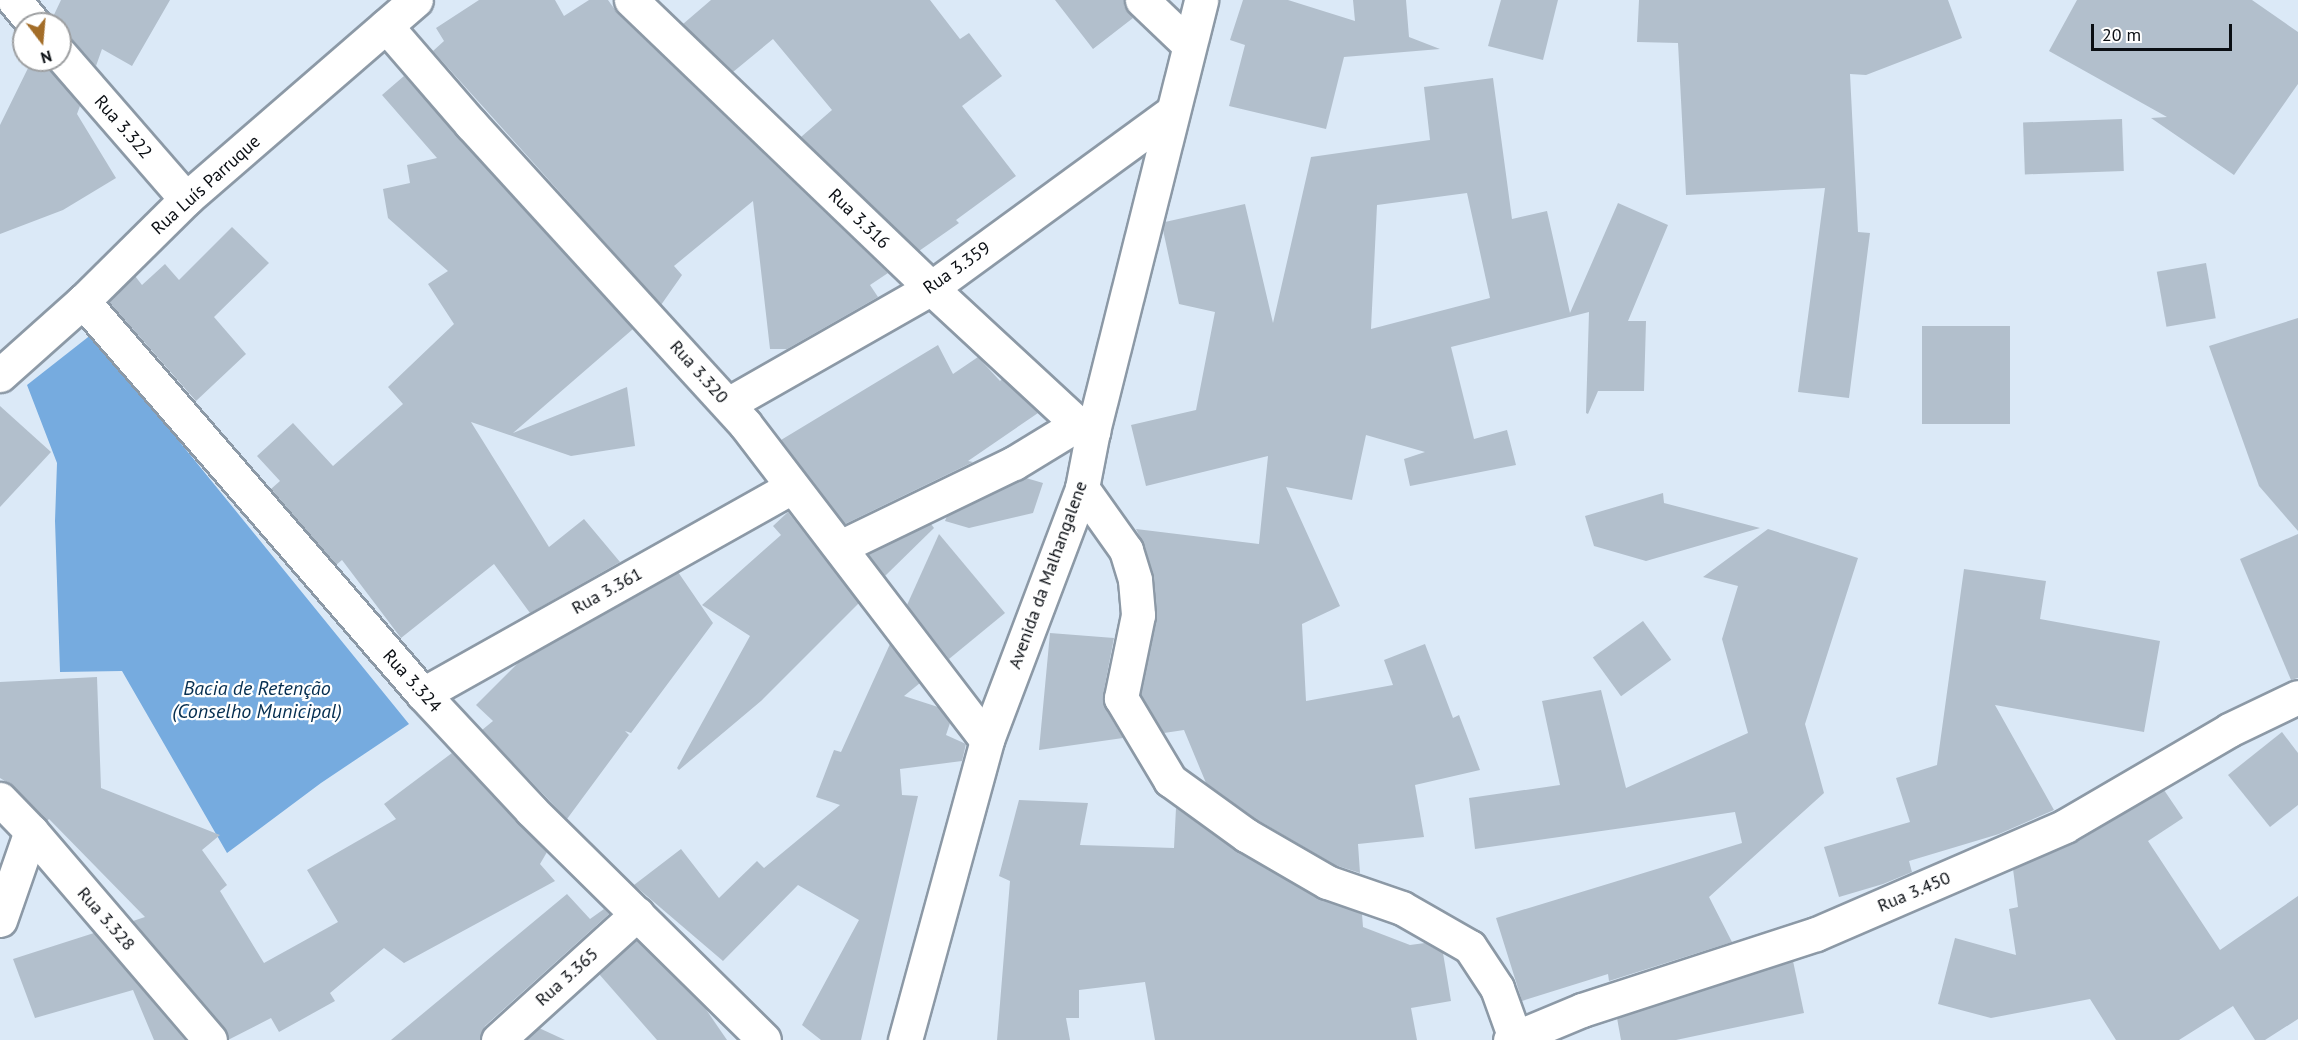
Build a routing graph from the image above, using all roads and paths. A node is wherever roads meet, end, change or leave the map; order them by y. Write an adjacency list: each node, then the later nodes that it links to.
1 (14, 0): 6 (street)
2 (416, 0): 7 (street, Rua Luís Parruque)
3 (631, 0): 12 (street, Rua 3.316)
4 (1142, 0): 8 (street)
5 (1201, 0): 8 (street, Avenida da Malhangalene)
6 (24, 12)
7 (386, 26): 11 (street, Rua Luís Parruque); 15 (street, Rua 3.320)
8 (1188, 44): 10 (street, Avenida da Malhangalene)
9 (72, 68): 11 (street, Rua 3.322)
10 (1172, 111): 12 (street, Rua 3.359); 16 (street, Avenida da Malhangalene)
11 (186, 199): 13 (street, Rua Luís Parruque)
12 (931, 288): 15 (street, Rua 3.359); 16 (street, Rua 3.316)
13 (83, 301): 14 (street, Rua Luís Parruque); 20 (street, Rua 3.324)
14 (0, 375)
15 (728, 404): 17 (street, Rua 3.320)
16 (1085, 427): 18 (street, Avenida da Malhangalene); 19 (street)
17 (792, 487): 19 (street, Rua 3.320); 20 (street, Rua 3.361)
18 (1082, 488): 22 (street, Avenida da Malhangalene); 27 (street)
19 (840, 548): 22 (street, Rua 3.320)
20 (423, 694): 25 (street, Rua 3.324)
21 (2298, 697): 27 (street, Rua 3.450)
22 (987, 740): 31 (street, Avenida da Malhangalene)
23 (0, 799): 24 (street, Rua 3.328)
24 (31, 831): 26 (street); 28 (street, Rua 3.328)
25 (637, 914): 29 (street, Rua 3.365); 30 (street, Rua 3.324)
26 (0, 920)
27 (1514, 1039)
28 (210, 1040)
29 (498, 1040)
30 (764, 1040)
31 (905, 1040)

